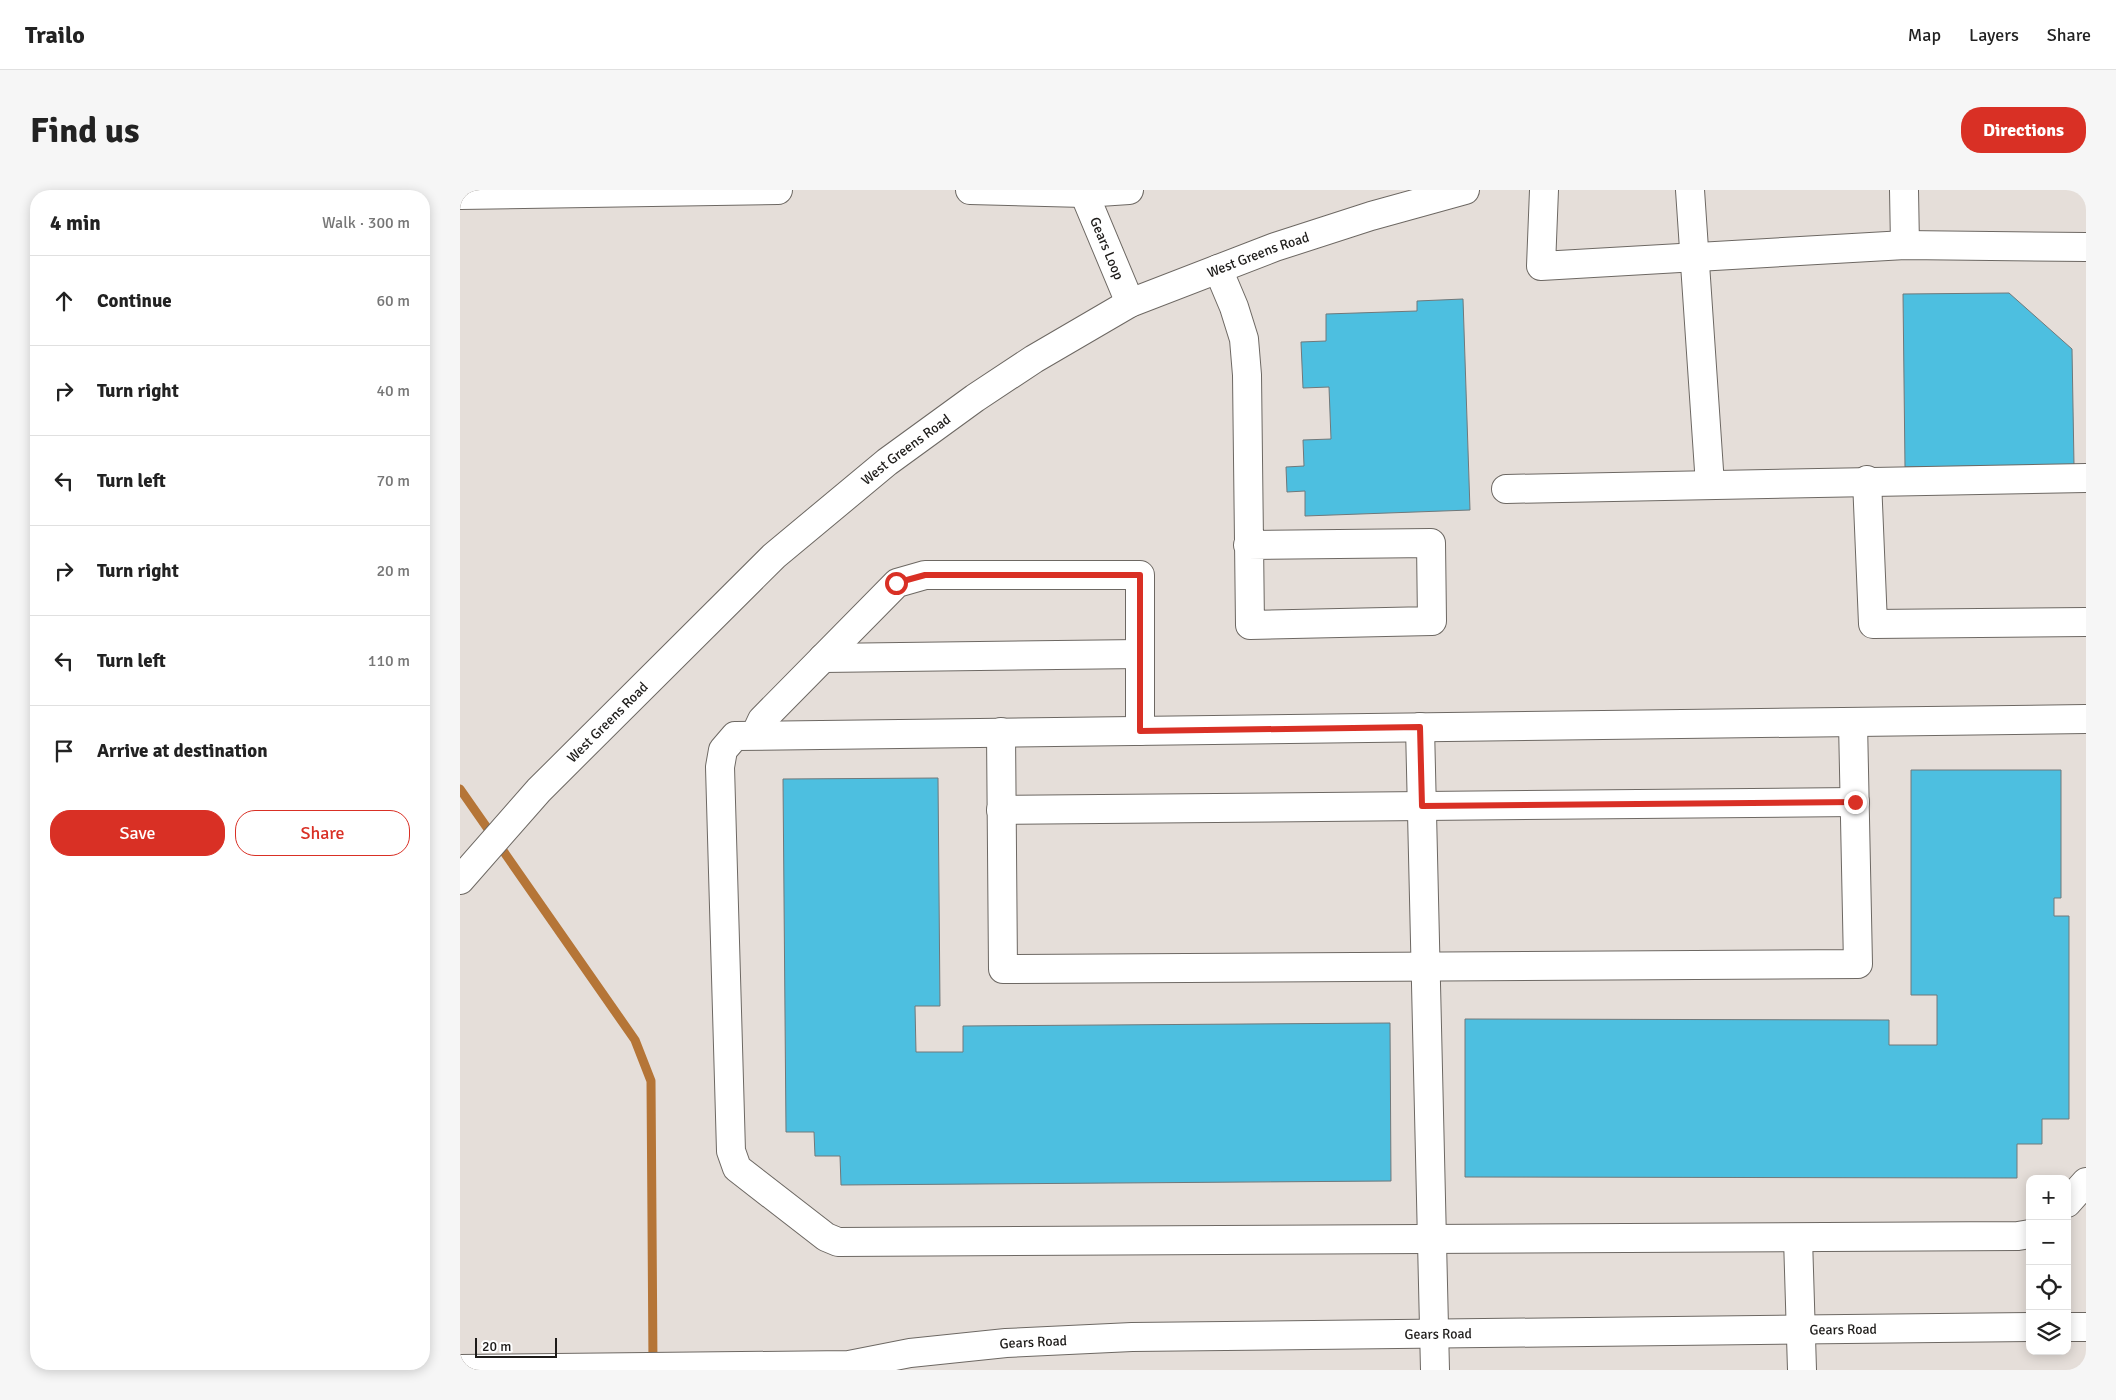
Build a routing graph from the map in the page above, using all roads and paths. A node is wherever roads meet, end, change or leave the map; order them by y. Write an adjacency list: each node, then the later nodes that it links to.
1 (778, 190): 9 (street)
2 (970, 190): 8 (street)
3 (1128, 190): 8 (street)
4 (1465, 190): 13 (street, West Greens Road)
5 (1544, 190): 12 (street)
6 (1690, 190): 12 (street)
7 (1904, 190): 10 (street)
8 (1084, 193): 14 (street, Gears Loop)
9 (460, 195)
10 (1906, 245): 11 (street); 12 (street)
11 (2086, 247)
12 (1693, 257): 17 (street)
13 (1218, 269): 14 (street, West Greens Road); 19 (street)
14 (1130, 303): 32 (street, West Greens Road)
15 (2086, 478): 16 (street)
16 (1867, 480): 17 (street); 20 (street)
17 (1710, 485): 18 (street)
18 (1506, 489)
19 (1248, 545): 19 (street)
20 (2086, 622)
21 (1140, 654): 22 (street); 22 (street); 26 (street)
22 (823, 658): 28 (street)
23 (2086, 719): 24 (street)
24 (1853, 722): 25 (street); 29 (street)
25 (1420, 727): 26 (street); 30 (street)
26 (1140, 731): 27 (street)
27 (1001, 732): 28 (street); 31 (street)
28 (755, 735): 38 (street)
29 (1855, 802): 30 (street); 33 (street)
30 (1422, 806): 31 (street); 33 (street)
31 (1001, 810): 33 (street)
32 (462, 877)
33 (1425, 966): 38 (street)
34 (2086, 1182): 35 (street)
35 (2071, 1199)
36 (2026, 1235): 37 (street)
37 (1798, 1238): 38 (street); 42 (street)
38 (1431, 1240): 43 (street)
39 (2026, 1327): 42 (street, Gears Road)
40 (2071, 1327): 41 (street)
41 (2086, 1327)
42 (1799, 1330): 43 (street, Gears Road); 49 (street)
43 (1433, 1334): 45 (street, Gears Road); 48 (street)
44 (773, 1368): 45 (street, Gears Road); 47 (street, Gears Road)
45 (859, 1368)
46 (460, 1369): 47 (street, Gears Road)
47 (488, 1369)
48 (1434, 1370)
49 (1802, 1370)

